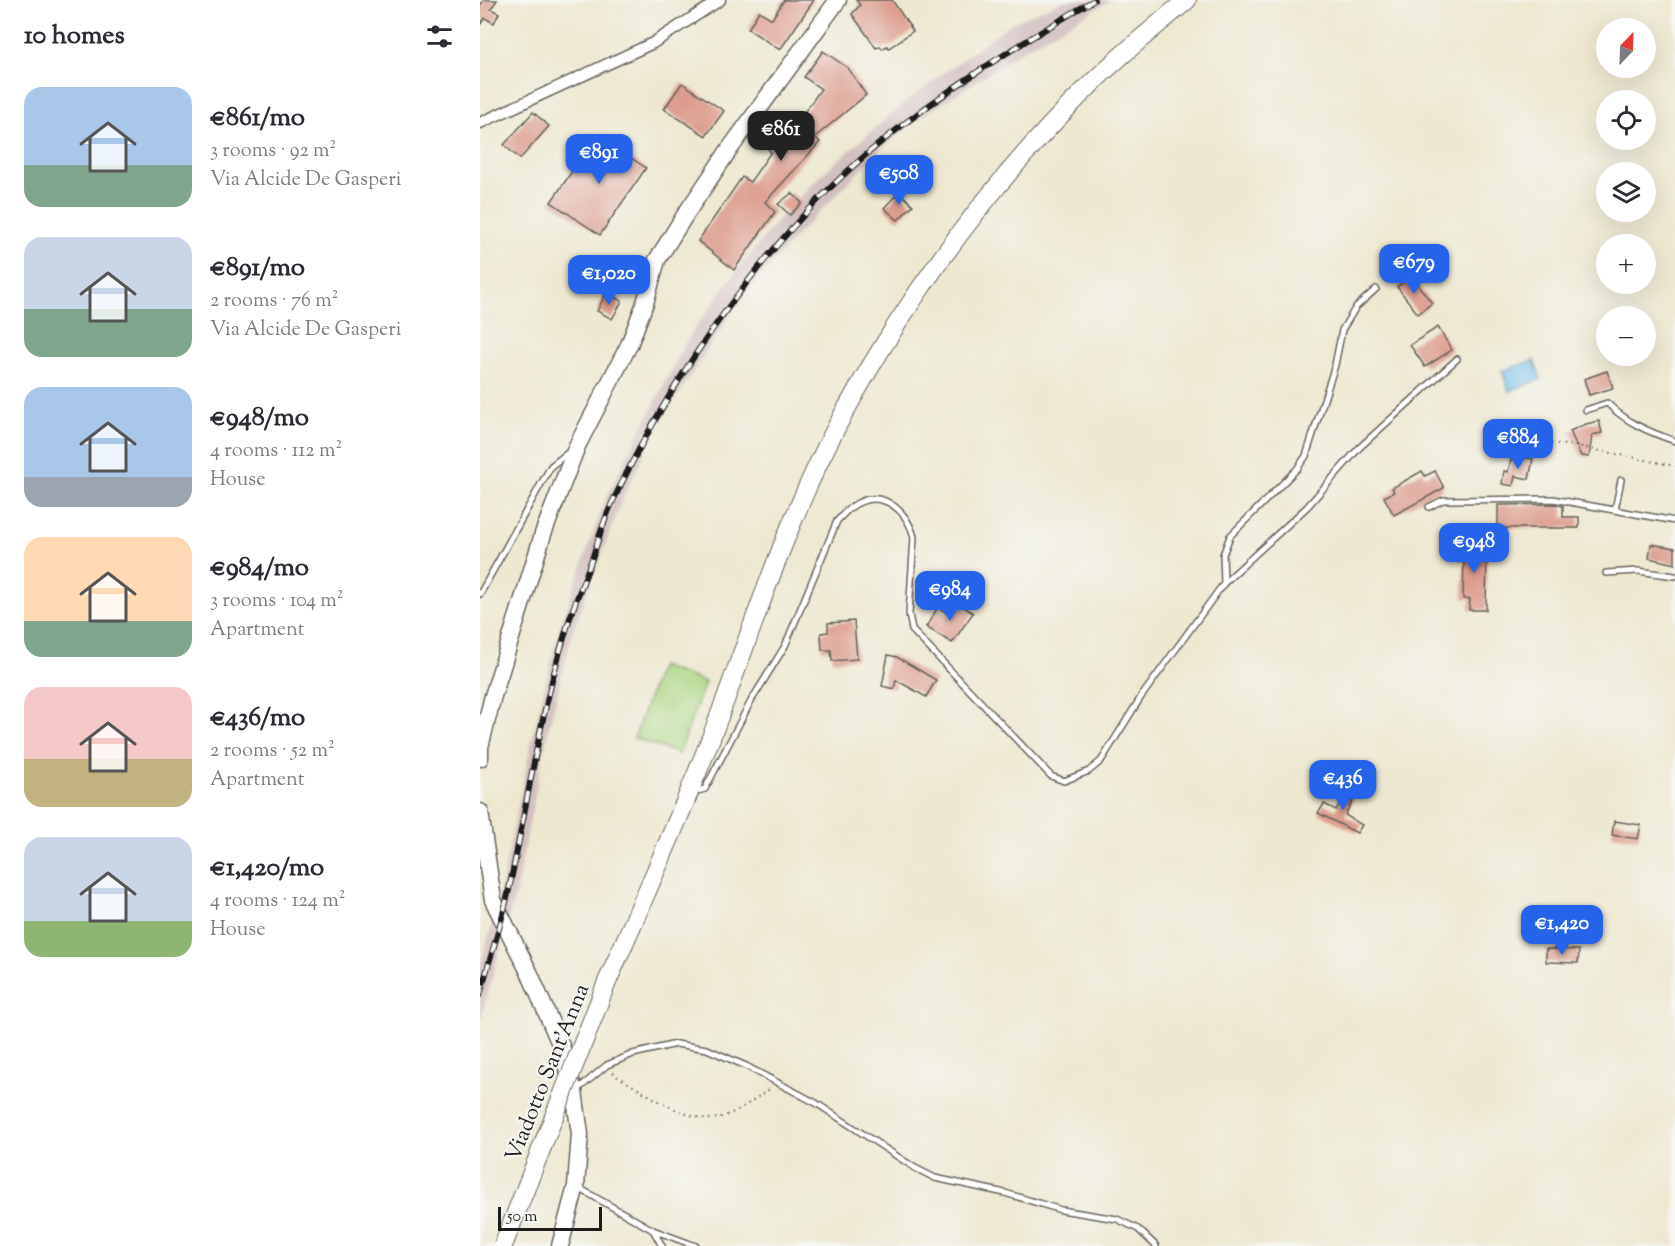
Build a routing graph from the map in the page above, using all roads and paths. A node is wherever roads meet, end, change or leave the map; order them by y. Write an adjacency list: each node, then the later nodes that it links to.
1 (720, 0): 4 (street)
2 (838, 0): 10 (main road)
3 (1188, 0): 21 (main road, Viadotto Sant'Anna)
4 (480, 123)
5 (1376, 289): 18 (lane)
6 (1457, 359): 18 (lane)
7 (1586, 410): 9 (lane)
8 (1527, 441): 11 (path)
9 (1675, 441)
10 (577, 446): 19 (lane); 20 (main road)
11 (1675, 466)
12 (1622, 480): 14 (lane)
13 (1429, 507): 14 (lane)
14 (1615, 510): 15 (lane)
15 (1675, 521)
16 (1606, 573): 17 (lane)
17 (1675, 576)
18 (1224, 583): 21 (lane)
19 (480, 594)
20 (480, 758)
21 (690, 793): 28 (main road, Viadotto Sant'Anna, bridge)
22 (480, 812): 25 (main road)
23 (607, 1065): 24 (lane); 24 (path); 25 (lane)
24 (778, 1083): 32 (lane)
25 (574, 1091): 26 (main road)
26 (576, 1186): 27 (lane); 29 (main road)
27 (653, 1230): 30 (lane); 31 (lane)
28 (503, 1246)
29 (560, 1246)
30 (662, 1246)
31 (696, 1246)
32 (1156, 1246)

